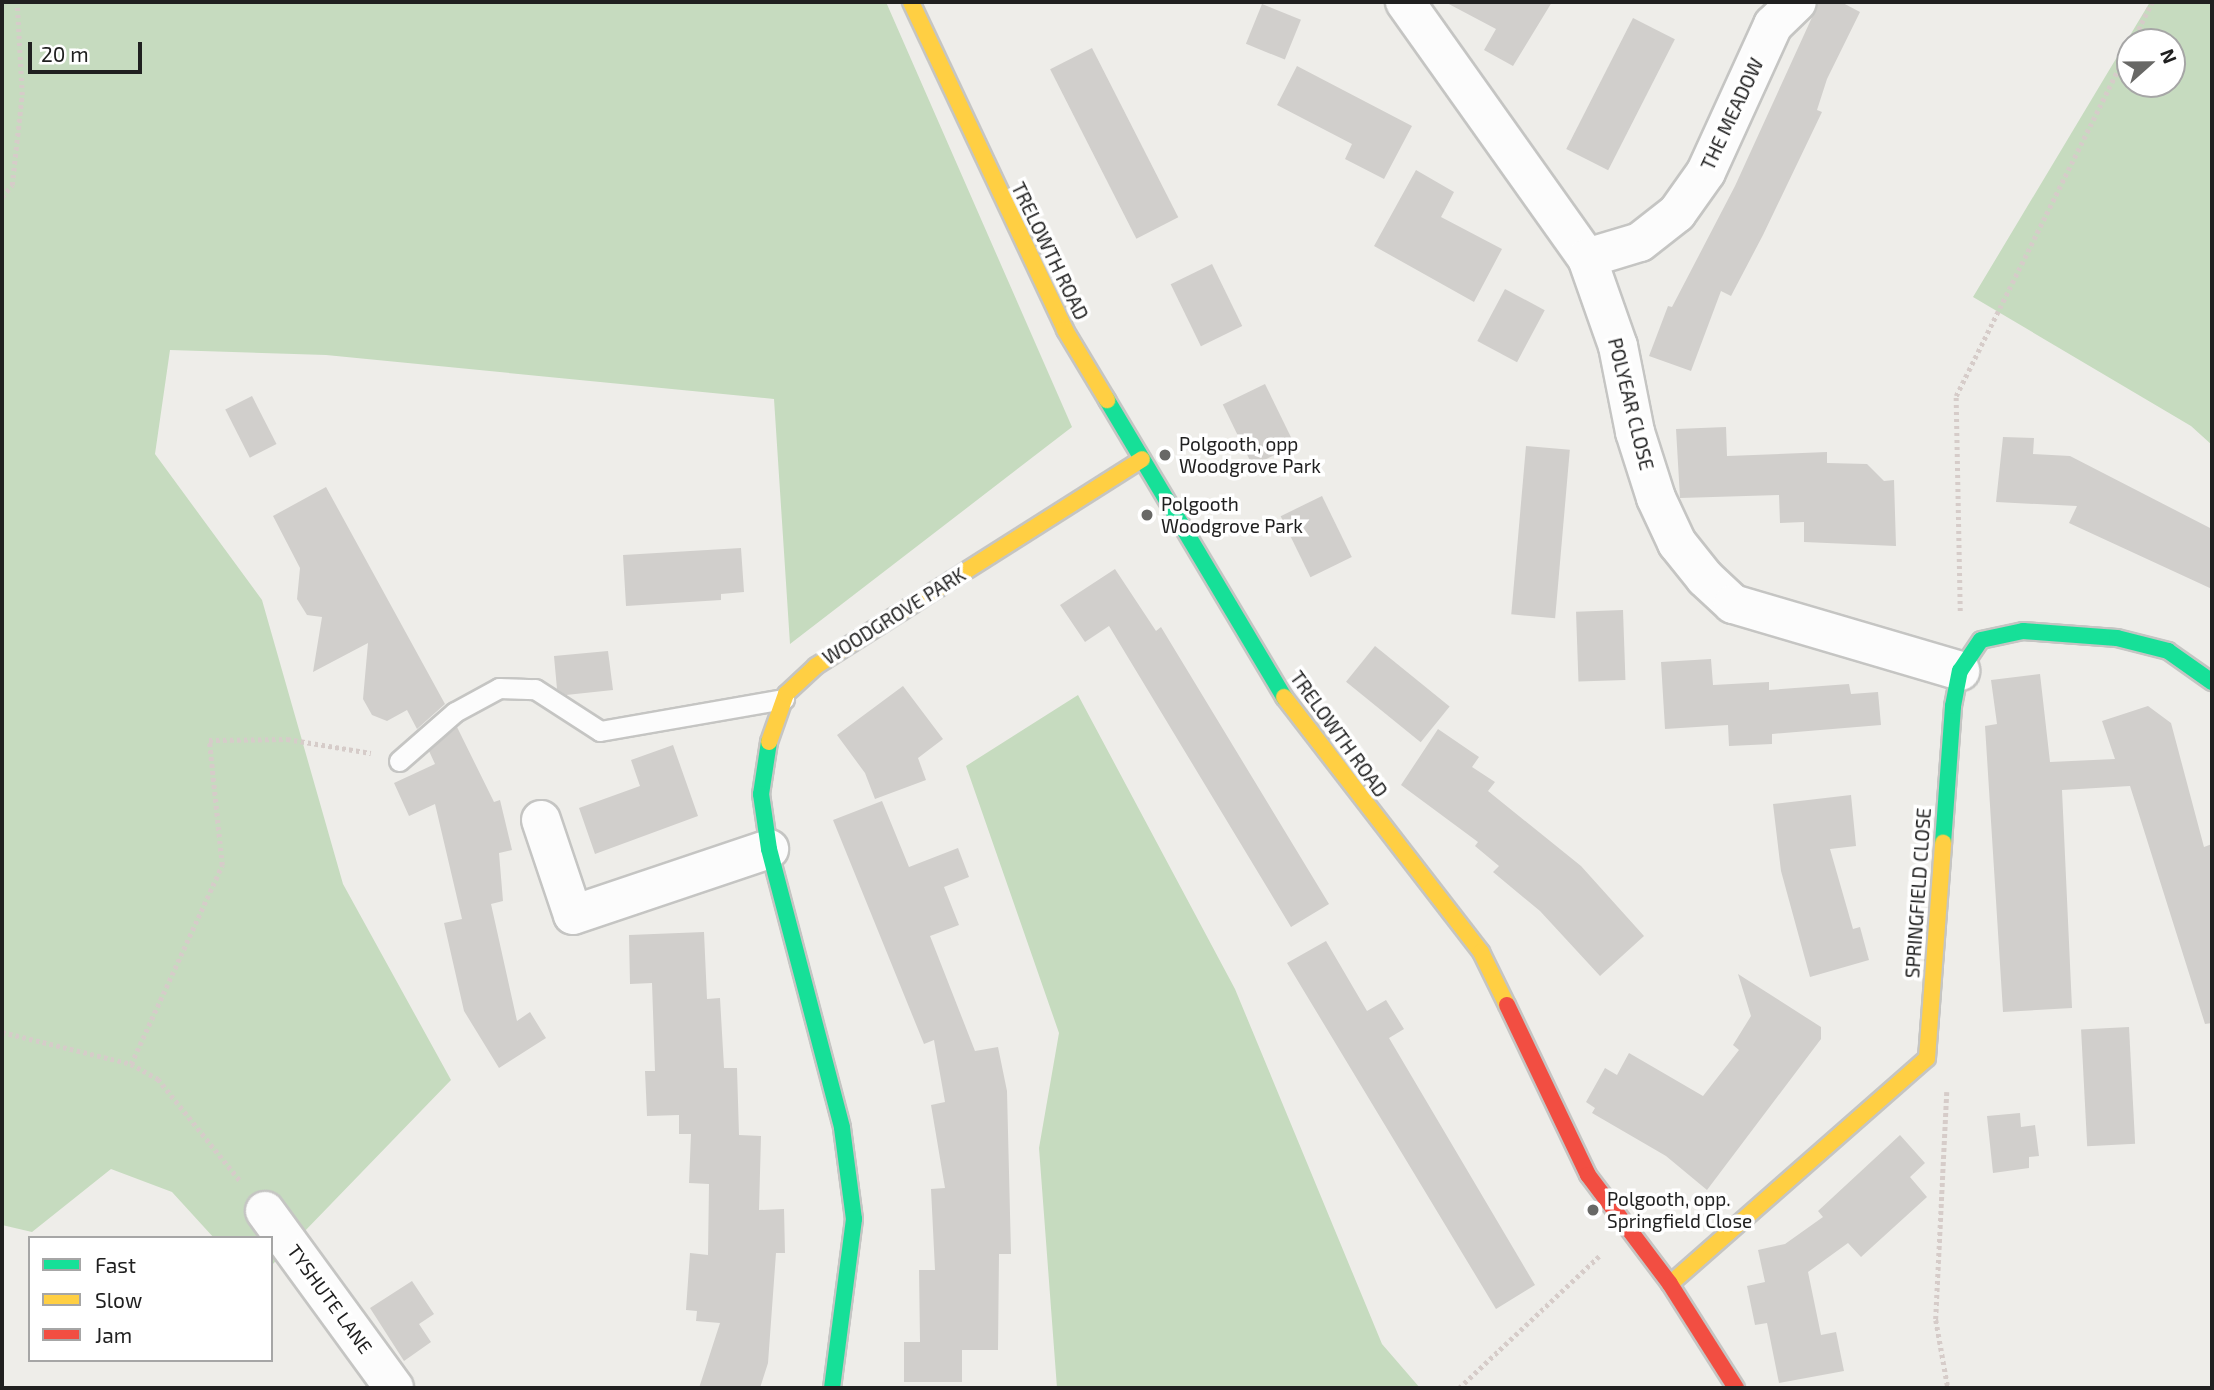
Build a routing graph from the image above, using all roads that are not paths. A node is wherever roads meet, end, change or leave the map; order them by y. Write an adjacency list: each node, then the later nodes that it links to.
1 (911, 2): 5 (street, TRELOWTH ROAD)
2 (1405, 2): 4 (street, POLYEAR CLOSE)
3 (1777, 9): 4 (street, THE MEADOW)
4 (1587, 258): 6 (street, POLYEAR CLOSE)
5 (1142, 459): 8 (street, WOODGROVE PARK); 13 (street, TRELOWTH ROAD)
6 (1960, 671): 7 (street, SPRINGFIELD CLOSE); 13 (street, SPRINGFIELD CLOSE)
7 (2212, 681)
8 (784, 699): 9 (lane); 11 (street, WOODGROVE PARK)
9 (399, 761)
10 (541, 820): 11 (street)
11 (769, 849): 15 (street, WOODGROVE PARK)
12 (265, 1211): 14 (street, TYSHUTE LANE)
13 (1670, 1284): 16 (street, TRELOWTH ROAD)
14 (394, 1388)
15 (832, 1388)
16 (1736, 1388)

